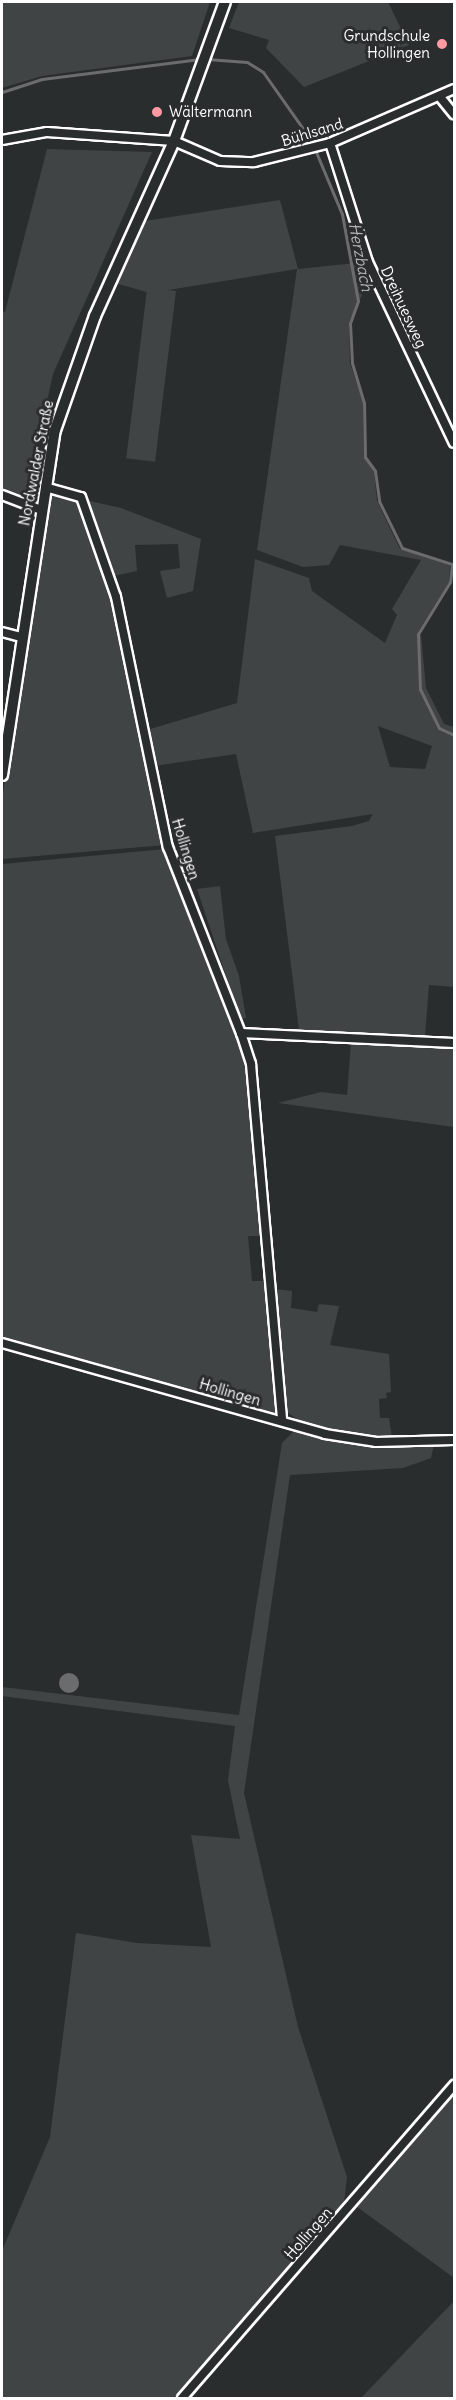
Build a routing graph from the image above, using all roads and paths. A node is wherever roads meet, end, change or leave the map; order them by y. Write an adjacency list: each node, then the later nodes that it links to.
1 (225, 2): 6 (main road, Nordwalder Straße)
2 (454, 90): 3 (street, Bühlsand)
3 (440, 97): 4 (street); 7 (street, Bühlsand)
4 (454, 114)
5 (2, 140): 6 (street)
6 (174, 141): 7 (street, Bühlsand); 9 (main road, Nordwalder Straße)
7 (330, 143): 8 (street, Dreihuesweg)
8 (454, 443)
9 (45, 487): 11 (main road, Nordwalder Straße); 15 (street, Hollingen)
10 (2, 495): 11 (street)
11 (41, 510): 13 (main road, Nordwalder Straße)
12 (2, 632): 13 (street)
13 (21, 637): 14 (main road, Nordwalder Straße)
14 (2, 775)
15 (241, 1033): 16 (street); 18 (street)
16 (454, 1043)
17 (2, 1343): 18 (street, Hollingen)
18 (282, 1421): 19 (street, Hollingen)
19 (454, 1440)
20 (454, 2085): 21 (street, Hollingen)
21 (182, 2398)

